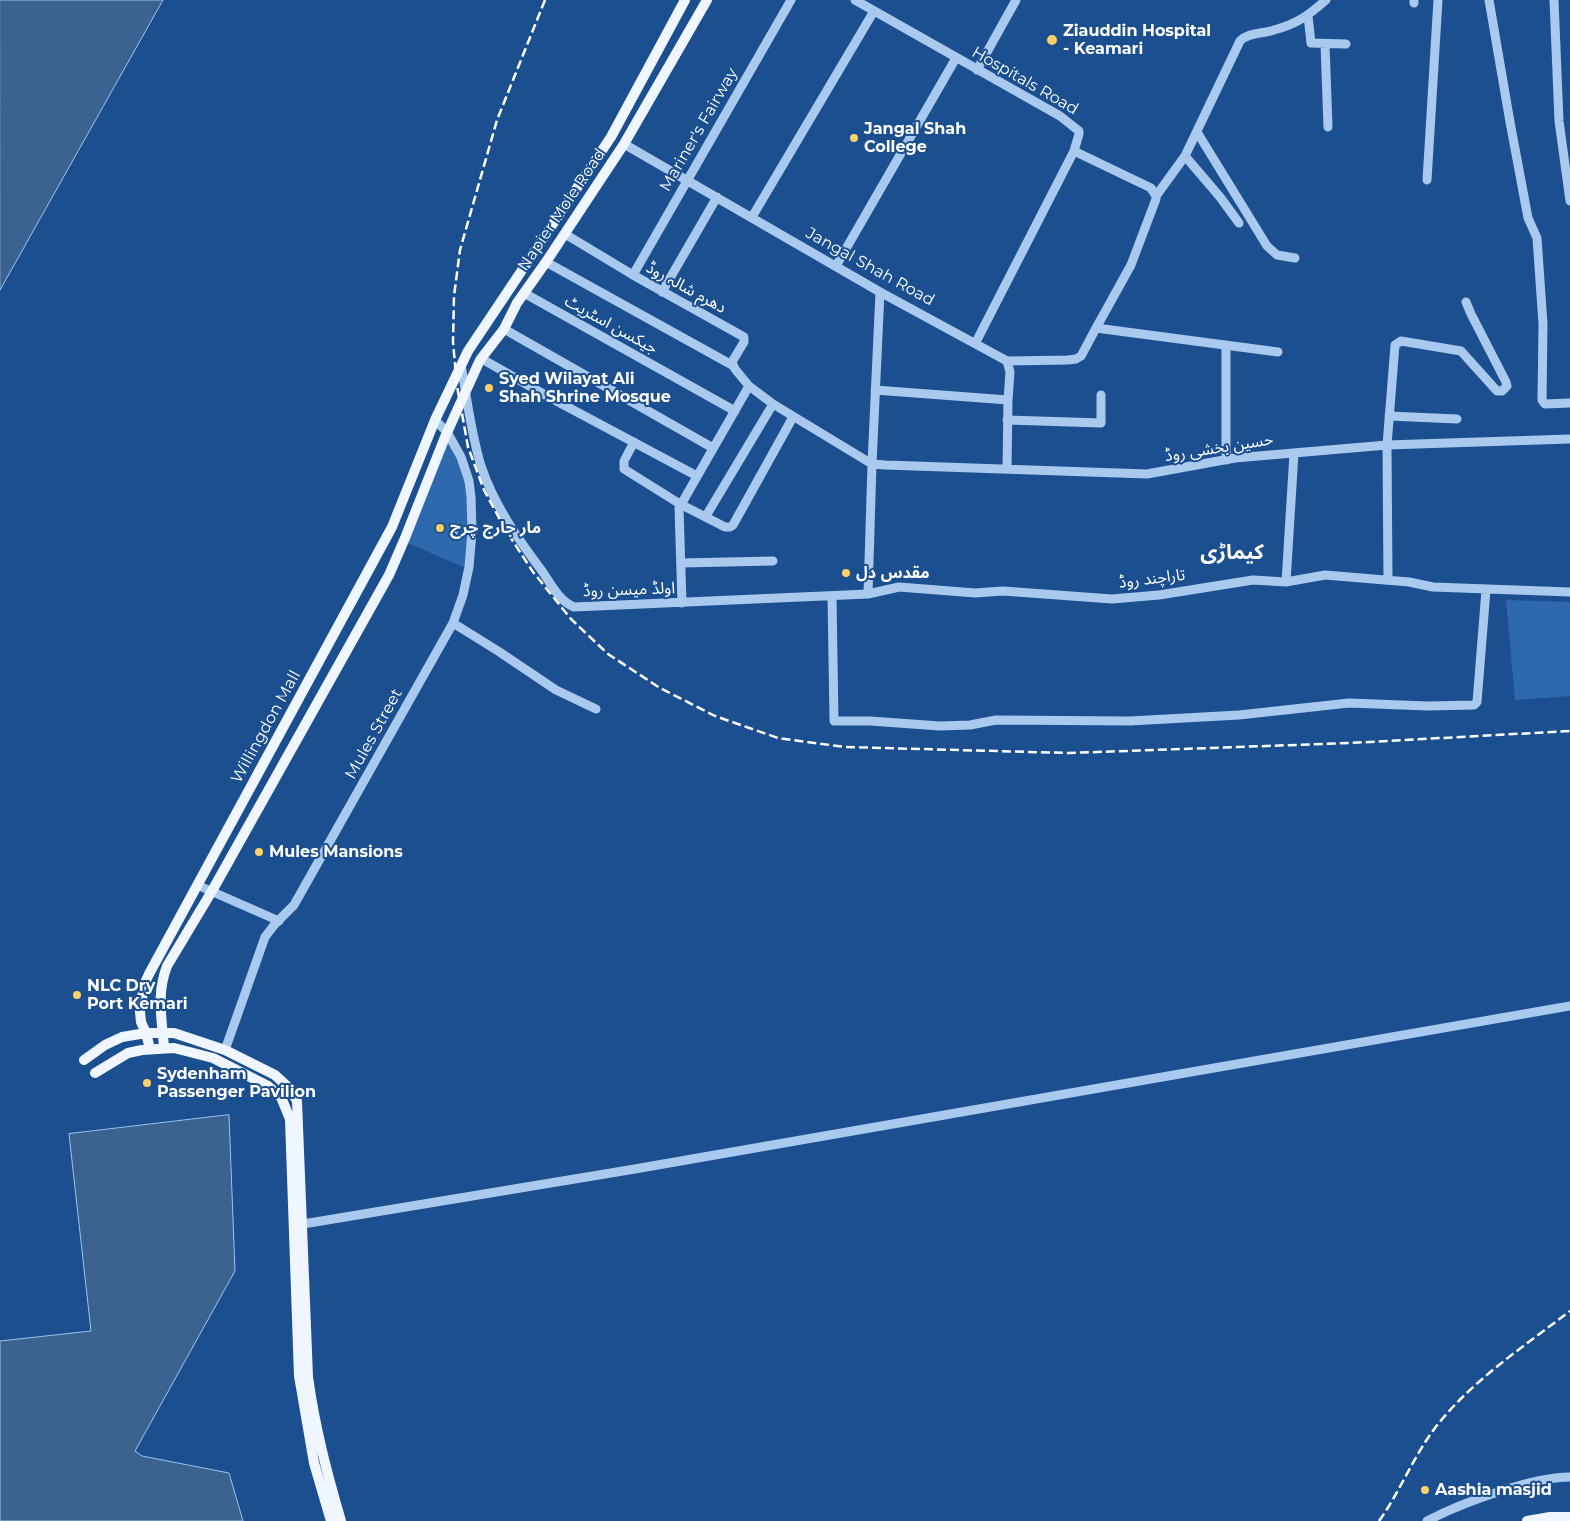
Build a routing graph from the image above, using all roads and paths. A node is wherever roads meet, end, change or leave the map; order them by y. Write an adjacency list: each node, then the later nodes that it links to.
1 (685, 0): 44 (main road, Napier Mole Road)
2 (707, 0): 18 (main road, Napier Mole Road)
3 (791, 0): 21 (street, Mariner's Fairway)
4 (855, 0): 10 (street, Hospitals Road)
5 (1016, 0): 15 (street)
6 (1326, 0): 11 (street)
7 (1438, 0): 22 (street)
8 (1489, 0): 51 (street)
9 (1554, 0): 25 (street)
10 (874, 11): 14 (street, Hospitals Road); 26 (street)
11 (1308, 16): 12 (street); 17 (street)
12 (1325, 44): 13 (street); 16 (street)
13 (1346, 44)
14 (956, 58): 15 (street, Hospitals Road); 31 (street)
15 (977, 70): 19 (street, Hospitals Road)
16 (1328, 127)
17 (1197, 132): 20 (street); 29 (street)
18 (624, 144): 21 (street, Jangal Shah Road); 28 (main road, Napier Mole Road)
19 (1074, 151): 23 (street); 39 (street, Hospitals Road)
20 (1185, 156): 23 (street); 27 (street)
21 (687, 180): 24 (street, Jangal Shah Road); 32 (street, Mariner's Fairway)
22 (1427, 180)
23 (1156, 196): 37 (street)
24 (717, 197): 26 (street, Jangal Shah Road); 33 (street)
25 (1570, 201)
26 (752, 217): 31 (street, Jangal Shah Road)
27 (1239, 223)
28 (565, 234): 30 (main road, Napier Mole Road); 32 (street, دھرم شالہ روڈ)
29 (1295, 258)
30 (546, 262): 35 (main road, Napier Mole Road); 45 (street)
31 (836, 266): 34 (street, Jangal Shah Road)
32 (633, 275): 33 (street, دھرم شالہ روڈ)
33 (662, 292): 45 (street, دھرم شالہ روڈ)
34 (880, 292): 39 (street, Jangal Shah Road); 47 (street)
35 (524, 294): 38 (main road, Napier Mole Road); 53 (street, جیکسن اسٹریٹ)
36 (1466, 302): 54 (street)
37 (1096, 328): 40 (street); 43 (street)
38 (504, 329): 42 (main road, Napier Mole Road); 63 (street)
39 (976, 342): 43 (street, Jangal Shah Road)
40 (1226, 344): 41 (street); 65 (street)
41 (1278, 352)
42 (482, 359): 48 (main road, Napier Mole Road); 61 (street)
43 (1007, 360): 50 (street)
44 (461, 365): 48 (street, اولڈ میسن روڈ); 57 (main road, Napier Mole Road)
45 (732, 365): 46 (street)
46 (749, 386): 52 (street); 53 (street)
47 (875, 390): 50 (street); 66 (street)
48 (466, 393): 59 (main road, Napier Mole Road); 79 (street, اولڈ میسن روڈ)
49 (1102, 395): 58 (street)
50 (1008, 400): 58 (street)
51 (1570, 403)
52 (773, 404): 55 (street); 70 (street)
53 (735, 412): 63 (street)
54 (1389, 416): 56 (street); 62 (street)
55 (794, 417): 66 (street); 70 (street)
56 (1457, 419)
57 (435, 420): 59 (street, Mules Street); 82 (main road, Willingdon Mall)
58 (1007, 420): 67 (street)
59 (446, 434): 80 (street, Mules Street); 83 (main road, Willingdon Mall)
60 (1570, 439): 62 (street, حسین بخشی روڈ)
61 (634, 442): 68 (street); 69 (street)
62 (1387, 445): 64 (street, حسین بخشی روڈ); 73 (street)
63 (713, 448): 68 (street)
64 (1294, 453): 65 (street, حسین بخشی روڈ); 74 (street)
65 (1226, 460): 67 (street, حسین بخشی روڈ)
66 (872, 464): 67 (street, حسین بخشی روڈ); 77 (street)
67 (1007, 469)
68 (697, 476): 69 (street)
69 (680, 504): 70 (street); 72 (street)
70 (706, 516)
71 (773, 561): 72 (street)
72 (681, 563): 79 (street)
73 (1388, 580): 74 (street, تاراچند روڈ); 75 (street, تاراچند روڈ)
74 (1286, 582): 77 (street, تاراچند روڈ)
75 (1486, 590): 76 (street, تاراچند روڈ); 78 (street)
76 (1570, 592)
77 (868, 594): 78 (street, اولڈ میسن روڈ)
78 (832, 596): 79 (street, اولڈ میسن روڈ)
79 (682, 603)
80 (453, 623): 81 (street); 84 (street, Mules Street)
81 (596, 709)
82 (197, 884): 83 (street); 87 (main road, Willingdon Mall)
83 (212, 891): 84 (street); 86 (main road, Willingdon Mall)
84 (279, 920): 90 (street, Mules Street)
85 (1570, 1006): 93 (street)
86 (162, 1032): 87 (main road); 88 (main road, Willingdon Mall); 90 (main road)
87 (146, 1033): 89 (main road, Willingdon Mall); 91 (main road)
88 (164, 1048): 89 (main road); 96 (main road)
89 (150, 1049): 92 (main road)
90 (225, 1050): 93 (main road)
91 (84, 1060)
92 (95, 1073)
93 (303, 1224): 97 (main road)
94 (1570, 1477): 98 (street)
95 (1570, 1517): 99 (main road)
96 (331, 1521)
97 (341, 1521)
98 (1427, 1521)
99 (1527, 1521)

